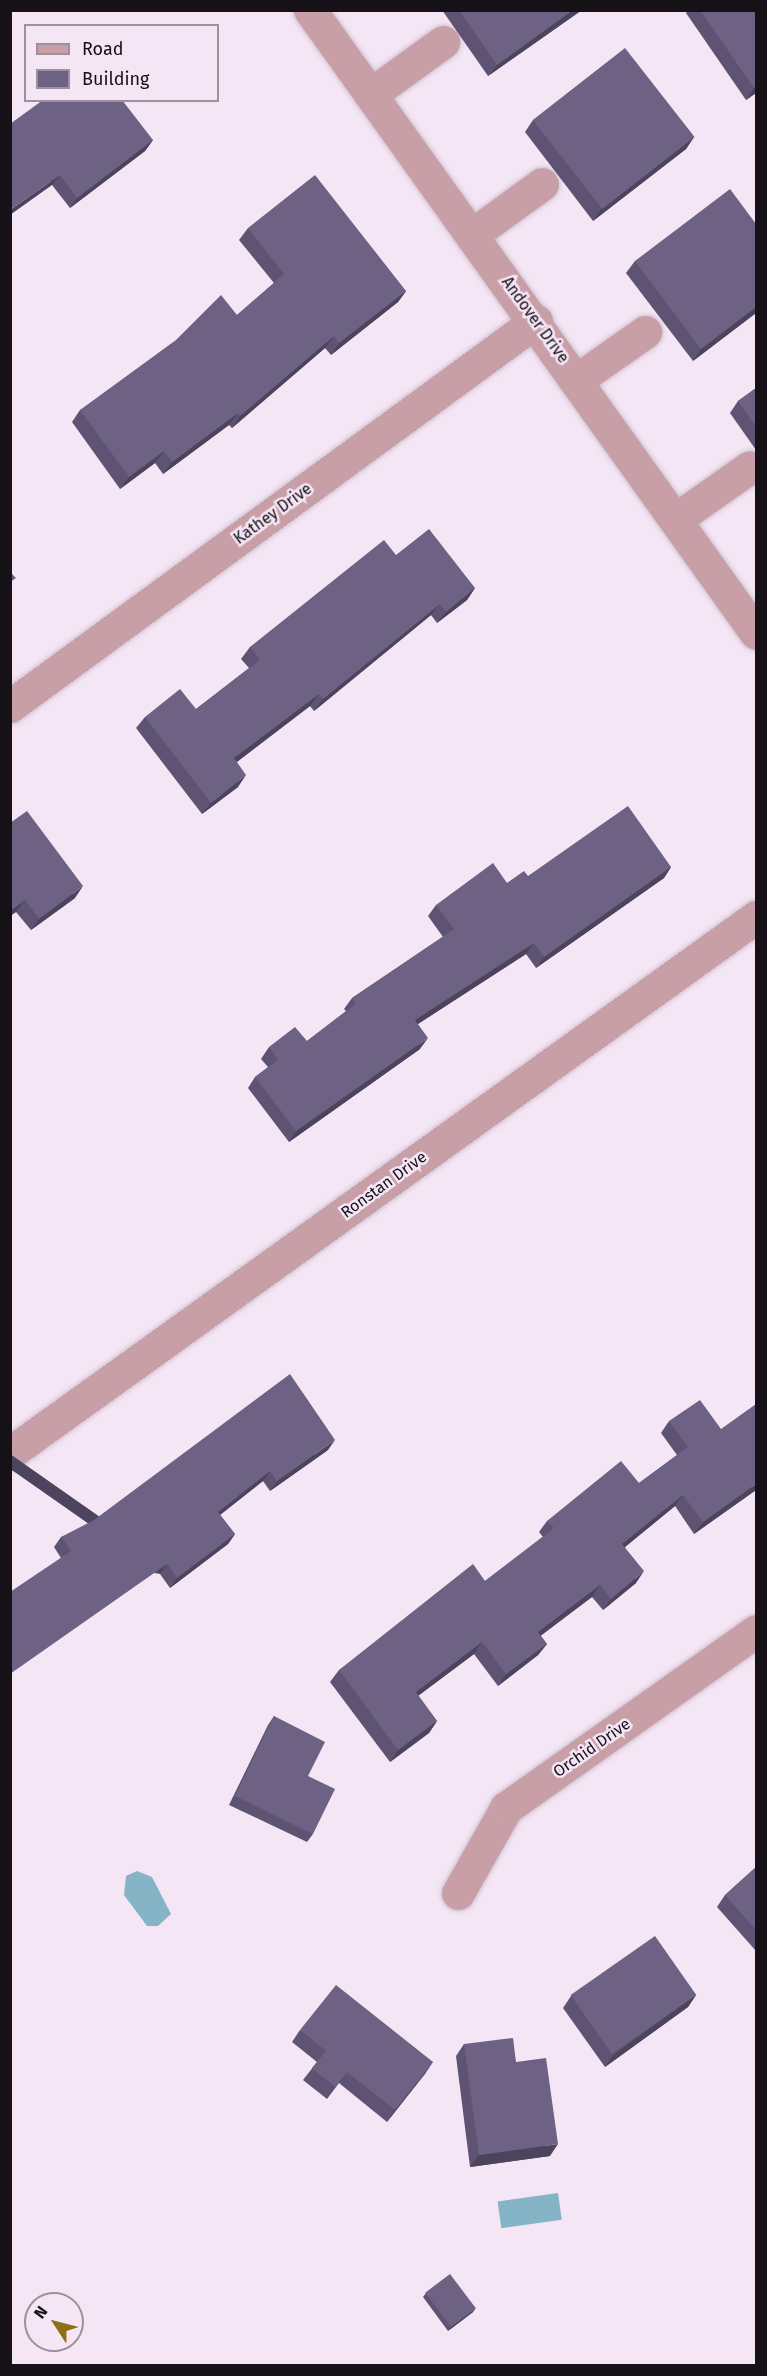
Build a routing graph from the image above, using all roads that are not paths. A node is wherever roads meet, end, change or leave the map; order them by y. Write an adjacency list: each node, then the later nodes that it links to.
1 (310, 10): 3 (street, Andover Drive)
2 (443, 42): 3 (street)
3 (371, 94): 5 (street, Andover Drive)
4 (542, 184): 5 (street)
5 (473, 234): 6 (street, Andover Drive)
6 (536, 321): 8 (street, Andover Drive); 12 (street, Kathey Drive)
7 (645, 332): 8 (street)
8 (578, 380): 10 (street, Andover Drive)
9 (750, 467): 10 (street)
10 (676, 519): 11 (street, Andover Drive)
11 (756, 633)
12 (10, 706)
13 (756, 917): 14 (street, Ronstan Drive)
14 (10, 1453)
15 (756, 1631): 16 (street, Orchid Drive)
16 (458, 1893)

